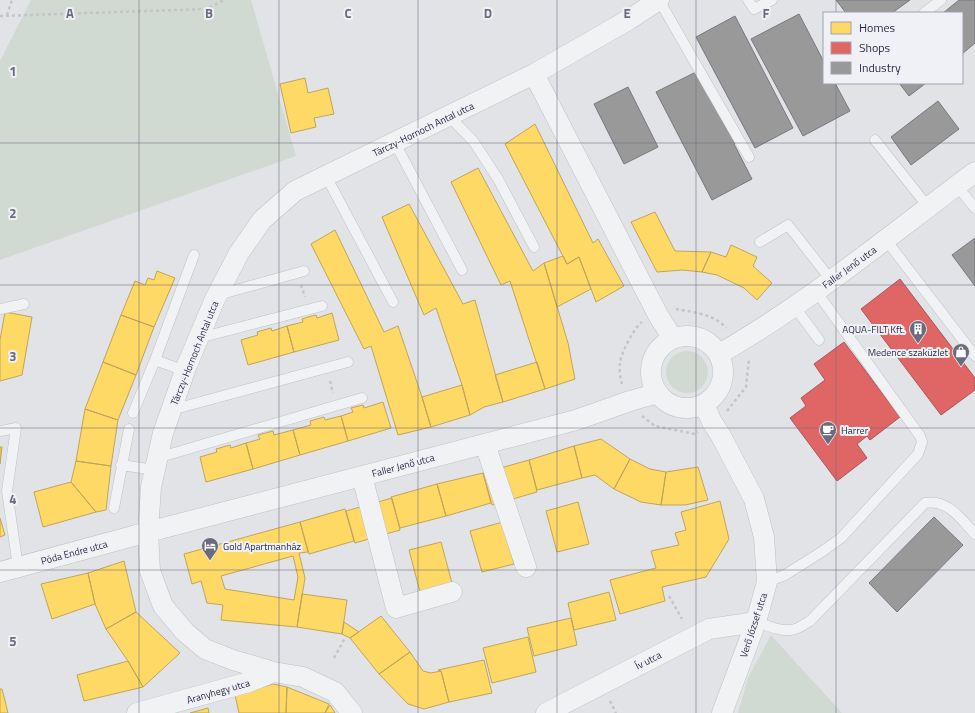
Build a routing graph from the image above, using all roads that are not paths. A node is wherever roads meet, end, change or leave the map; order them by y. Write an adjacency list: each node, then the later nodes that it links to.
1 (659, 0): 6 (street, Tárczy-Hornoch Antal utca); 10 (lane)
2 (748, 0): 3 (lane)
3 (772, 0)
4 (941, 0): 5 (lane)
5 (925, 12)
6 (534, 74): 7 (street, Tárczy-Hornoch Antal utca); 30 (street)
7 (449, 116): 9 (street, Tárczy-Hornoch Antal utca); 18 (lane)
8 (875, 140): 14 (lane)
9 (395, 143): 12 (street, Tárczy-Hornoch Antal utca); 20 (lane)
10 (749, 157)
11 (975, 172): 13 (street, Faller Jenő utca)
12 (326, 176): 23 (street, Tárczy-Hornoch Antal utca); 24 (lane)
13 (957, 186): 14 (street, Faller Jenő utca); 15 (lane)
14 (929, 208): 16 (street, Faller Jenő utca)
15 (975, 208)
16 (886, 240): 22 (street, Faller Jenő utca); 33 (lane)
17 (760, 242): 22 (lane)
18 (534, 246)
19 (194, 255): 34 (lane)
20 (462, 270)
21 (301, 272): 23 (lane)
22 (824, 285): 27 (street, Faller Jenő utca); 53 (lane)
23 (217, 295): 29 (street, Tárczy-Hornoch Antal utca)
24 (393, 302)
25 (24, 304): 28 (lane)
26 (322, 306): 29 (lane)
27 (794, 306): 31 (lane); 32 (street, Faller Jenő utca)
28 (0, 308)
29 (199, 338): 36 (street, Tárczy-Hornoch Antal utca)
30 (673, 339): 32 (street); 37 (street)
31 (819, 340)
32 (719, 354): 39 (street)
33 (975, 356)
34 (155, 360): 36 (lane); 41 (lane)
35 (348, 362): 40 (lane)
36 (185, 372): 40 (street, Tárczy-Hornoch Antal utca)
37 (658, 393): 39 (street); 44 (street, Faller Jenő utca)
38 (362, 398): 45 (lane)
39 (704, 404): 53 (street, Verő József utca)
40 (171, 410): 45 (street, Tárczy-Hornoch Antal utca)
41 (133, 413)
42 (129, 429): 46 (lane)
43 (0, 431): 52 (lane)
44 (485, 444): 47 (street, Faller Jenő utca); 51 (street)
45 (156, 464): 46 (lane); 49 (street, Tárczy-Hornoch Antal utca)
46 (121, 466): 48 (lane)
47 (362, 476): 49 (street, Faller Jenő utca); 54 (street)
48 (114, 508)
49 (148, 532): 52 (street, Póda Endre utca); 56 (street, Tárczy-Hornoch Antal utca)
50 (975, 534): 55 (lane)
51 (526, 567)
52 (9, 570)
53 (767, 582): 55 (street, Verő József utca)
54 (452, 592)
55 (756, 622): 59 (street, Ív utca); 60 (street, Verő József utca)
56 (274, 672): 57 (street, Aranyhegy utca); 58 (street, Tárczy-Hornoch Antal utca)
57 (137, 713)
58 (352, 713)
59 (546, 713)
60 (722, 713)

